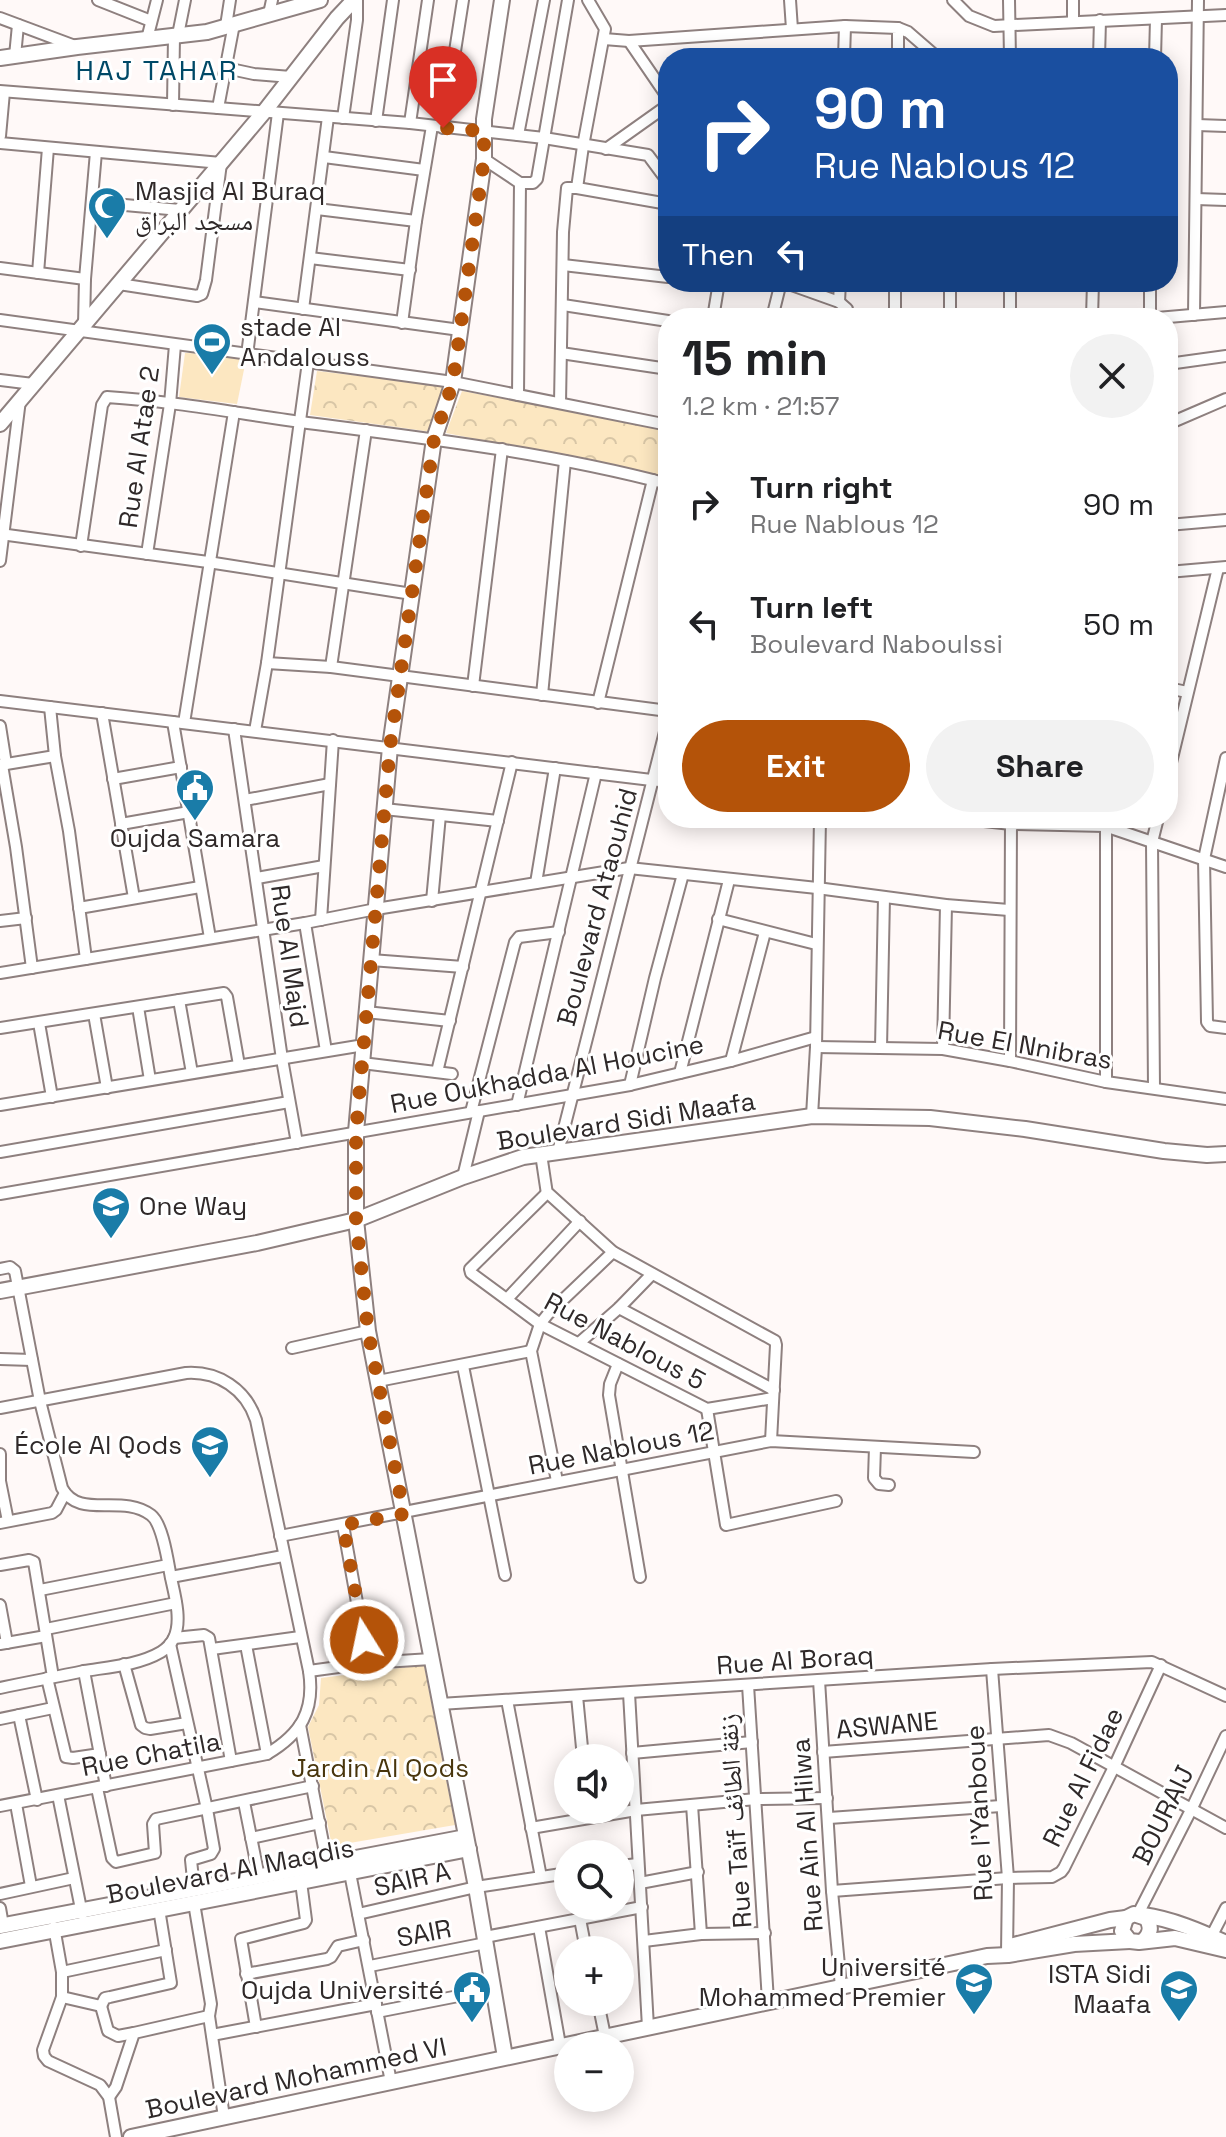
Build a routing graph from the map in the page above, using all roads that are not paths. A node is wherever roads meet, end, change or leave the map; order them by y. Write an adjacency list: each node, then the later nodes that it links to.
1 (98, 0): 25 (street)
2 (157, 0): 25 (street)
3 (185, 0): 33 (street)
4 (230, 0): 28 (street)
5 (320, 0): 19 (street)
6 (356, 0): 46 (street); 54 (street)
7 (393, 0): 55 (street)
8 (428, 0): 56 (street)
9 (463, 0): 59 (street)
10 (502, 0): 60 (street)
11 (544, 0): 61 (street)
12 (568, 0): 63 (street)
13 (588, 0): 35 (street)
14 (790, 0): 32 (street)
15 (953, 0): 29 (street)
16 (1009, 0): 29 (street)
17 (1073, 0): 26 (street)
18 (1198, 0): 21 (street)
19 (270, 7): 28 (street)
20 (1226, 15): 21 (street)
21 (1197, 16): 23 (street); 57 (street)
22 (0, 18): 27 (street)
23 (1156, 19): 24 (street); 43 (street)
24 (1100, 20): 26 (street); 42 (street)
25 (151, 21): 34 (street)
26 (1073, 21): 29 (street)
27 (18, 25): 37 (street); 44 (street)
28 (230, 25): 33 (street); 45 (street)
29 (1010, 25): 41 (street)
30 (845, 26): 31 (street); 32 (street); 38 (street)
31 (898, 28): 39 (street); 40 (street)
32 (792, 29): 36 (street)
33 (176, 36): 34 (street); 49 (street)
34 (147, 39): 37 (street)
35 (604, 39): 36 (street); 65 (street)
36 (629, 41): 47 (street)
37 (77, 47): 44 (street)
38 (844, 48)
39 (898, 48)
40 (926, 48)
41 (1010, 48)
42 (1099, 48)
43 (1155, 48)
44 (7, 57)
45 (226, 68): 46 (street); 50 (street)
46 (291, 77): 52 (street)
47 (658, 83)
48 (2, 92): 49 (street); 62 (street)
49 (173, 105): 50 (street)
50 (218, 108): 52 (street)
51 (658, 112): 67 (street)
52 (271, 113): 53 (street); 71 (street); 93 (street)
53 (328, 117): 54 (street); 69 (street)
54 (343, 118): 55 (street)
55 (376, 121): 56 (street)
56 (410, 123): 59 (street)
57 (1197, 125): 58 (street); 76 (street)
58 (1226, 126)
59 (437, 127): 60 (street); 73 (street)
60 (484, 131): 61 (street); 70 (street)
61 (518, 135): 63 (street)
62 (0, 136)
63 (544, 138): 65 (street); 74 (street)
64 (0, 143): 66 (street)
65 (583, 146): 67 (street); 75 (street)
66 (48, 148): 68 (street); 87 (street)
67 (606, 149): 72 (street)
68 (96, 152): 71 (street); 78 (street)
69 (324, 157): 73 (street); 80 (street)
70 (484, 159): 74 (street); 105 (street)
71 (221, 163): 81 (street); 90 (street)
72 (658, 168)
73 (424, 170): 82 (street)
74 (520, 183): 116 (street)
75 (577, 188): 79 (street); 84 (street)
76 (1196, 199): 77 (street); 99 (street)
77 (1226, 200)
78 (92, 202): 81 (street); 89 (street)
79 (658, 202)
80 (317, 209): 82 (street); 83 (street)
81 (180, 210): 90 (street)
82 (416, 221): 86 (street)
83 (310, 258): 86 (street); 97 (street)
84 (563, 265): 88 (street); 95 (street)
85 (0, 268): 87 (street)
86 (410, 270): 103 (street)
87 (38, 273): 89 (street)
88 (658, 276)
89 (85, 279): 104 (street)
90 (119, 284): 104 (street)
91 (810, 292): 94 (street)
92 (840, 292): 94 (street)
93 (254, 302): 97 (street); 108 (street)
94 (839, 302): 96 (street)
95 (563, 305): 101 (street); 107 (street)
96 (846, 308)
97 (303, 309): 103 (street)
98 (1226, 312): 99 (street)
99 (1194, 315): 100 (street)
100 (1178, 316)
101 (658, 319)
102 (0, 320): 104 (street)
103 (402, 323): 105 (street)
104 (82, 328): 106 (street); 115 (street)
105 (460, 330): 114 (street)
106 (175, 345): 108 (street); 120 (street, Rue Al Atae 2)
107 (561, 353): 112 (street); 119 (street)
108 (247, 355): 110 (street)
109 (1226, 356): 111 (street)
110 (308, 362): 114 (street); 123 (street)
111 (1178, 363)
112 (658, 368)
113 (0, 380): 115 (street)
114 (453, 382): 116 (street); 127 (street)
115 (33, 384): 118 (street)
116 (518, 395): 119 (street)
117 (1226, 399): 122 (street)
118 (20, 400): 125 (street); 134 (street)
119 (560, 403): 124 (street)
120 (170, 404): 121 (street); 135 (street); 136 (street, Rue Al Atae 2)
121 (234, 412): 123 (street); 138 (street)
122 (1178, 420)
123 (300, 422): 126 (street); 141 (street)
124 (658, 423)
125 (0, 424)
126 (366, 430): 127 (street); 142 (street)
127 (434, 439): 128 (street); 143 (street)
128 (502, 449): 129 (street); 147 (street)
129 (565, 461): 130 (street); 150 (street)
130 (653, 480): 131 (street); 152 (street)
131 (658, 481)
132 (1226, 520): 133 (street)
133 (1178, 524)
134 (2, 535): 135 (street); 137 (street)
135 (81, 546): 136 (street)
136 (147, 554): 138 (street)
137 (0, 561)
138 (208, 562): 141 (street); 157 (street)
139 (1222, 568): 140 (street); 149 (street)
140 (1178, 571)
141 (279, 574): 142 (street); 144 (street)
142 (344, 584): 143 (street); 145 (street)
143 (412, 594): 146 (street)
144 (267, 663): 145 (street); 160 (street)
145 (331, 667): 146 (street)
146 (401, 676): 147 (street); 162 (street)
147 (473, 686): 150 (street)
148 (1178, 690): 149 (street)
149 (1187, 692): 156 (street)
150 (542, 695): 152 (street)
151 (0, 701): 153 (street)
152 (598, 703): 154 (street)
153 (50, 707): 155 (street); 163 (street)
154 (658, 710)
155 (102, 713): 157 (street); 171 (street)
156 (1178, 718)
157 (178, 722): 159 (street); 168 (street)
158 (0, 726): 166 (street)
159 (234, 729): 160 (street); 175 (street, Rue Al Majd)
160 (255, 731): 161 (street)
161 (333, 740): 162 (street); 174 (street)
162 (390, 747): 165 (street); 176 (street)
163 (55, 756): 166 (street); 203 (street)
164 (658, 760): 172 (street, Boulevard Ataouhid)
165 (512, 762): 169 (street); 179 (street)
166 (3, 764): 206 (street)
167 (1225, 764): 187 (street)
168 (181, 767): 171 (street); 177 (street)
169 (555, 768): 170 (street); 195 (street)
170 (596, 773): 172 (street); 192 (street)
171 (113, 779): 180 (street)
172 (653, 780): 173 (street); 190 (street, Boulevard Ataouhid)
173 (658, 781)
174 (330, 784): 175 (street); 188 (street)
175 (245, 800): 193 (street, Rue Al Majd)
176 (384, 809): 178 (street); 204 (street)
177 (189, 812): 180 (street); 196 (street)
178 (440, 815): 179 (street); 201 (street)
179 (498, 821): 198 (street)
180 (121, 824): 200 (street)
181 (820, 828): 197 (street)
182 (1011, 828): 205 (street)
183 (1106, 828): 244 (street)
184 (1120, 828): 186 (street)
185 (1156, 828): 186 (street)
186 (1152, 842): 187 (street); 247 (street)
187 (1204, 859): 189 (street); 228 (street)
188 (324, 866): 193 (street); 208 (street)
189 (1226, 867)
190 (629, 868): 191 (street); 192 (street); 248 (street, Boulevard Ataouhid)
191 (683, 874): 194 (street); 245 (street)
192 (572, 877): 195 (street); 212 (street)
193 (257, 878): 211 (street, Rue Al Majd)
194 (729, 880): 197 (street); 207 (street)
195 (536, 883): 198 (street)
196 (200, 887): 200 (street); 214 (street)
197 (817, 888): 199 (street); 215 (street)
198 (481, 892): 201 (street); 218 (street)
199 (884, 897): 202 (street); 231 (street)
200 (134, 898): 203 (street)
201 (432, 901): 204 (street)
202 (946, 905): 205 (street); 232 (street)
203 (79, 908): 216 (street)
204 (376, 909): 208 (street); 217 (street)
205 (1009, 910): 236 (street)
206 (26, 918): 209 (street); 219 (street)
207 (718, 919): 213 (street); 241 (street)
208 (321, 920): 210 (street)
209 (0, 921)
210 (305, 923): 211 (street); 233 (street)
211 (264, 929): 214 (street); 234 (street, Rue Al Majd)
212 (559, 932): 253 (street); 254 (street)
213 (765, 932): 215 (street); 235 (street)
214 (210, 938): 216 (street)
215 (816, 944): 229 (street)
216 (86, 959): 219 (street)
217 (371, 960): 218 (street); 223 (street)
218 (463, 967): 225 (street)
219 (32, 968): 220 (street)
220 (0, 973)
221 (179, 1000): 222 (street); 238 (street); 240 (street)
222 (138, 1007): 224 (street); 243 (street)
223 (366, 1012): 225 (street); 230 (street)
224 (94, 1014): 226 (street); 246 (street)
225 (450, 1021): 239 (street)
226 (39, 1023): 227 (street); 249 (street)
227 (0, 1028)
228 (1226, 1028)
229 (816, 1042): 231 (street, Rue El Nnibras); 235 (street, Rue Oukhadda Al Houcine); 255 (street)
230 (364, 1045): 233 (street); 237 (street)
231 (881, 1048): 232 (street, Rue El Nnibras)
232 (943, 1049): 236 (street, Rue El Nnibras)
233 (326, 1051): 234 (street)
234 (282, 1059): 238 (street); 251 (street, Rue Al Majd)
235 (731, 1061): 241 (street, Rue Oukhadda Al Houcine)
236 (1010, 1061): 244 (street, Rue El Nnibras)
237 (362, 1063): 239 (street); 256 (street)
238 (239, 1065): 240 (street)
239 (437, 1072): 242 (street)
240 (192, 1073): 243 (street)
241 (680, 1073): 245 (street, Rue Oukhadda Al Houcine)
242 (452, 1074)
243 (150, 1080): 246 (street)
244 (1106, 1082): 247 (street, Rue El Nnibras)
245 (630, 1085): 248 (street, Rue Oukhadda Al Houcine)
246 (107, 1088): 249 (street)
247 (1154, 1088): 250 (street, Rue El Nnibras)
248 (571, 1096): 253 (street, Rue Oukhadda Al Houcine); 259 (street, Boulevard Ataouhid)
249 (52, 1097): 252 (street)
250 (1226, 1099)
251 (289, 1102): 257 (street, Rue Al Majd); 258 (street)
252 (0, 1105)
253 (517, 1105): 254 (street, Rue Oukhadda Al Houcine)
254 (475, 1112): 256 (street, Rue Oukhadda Al Houcine); 262 (street)
255 (812, 1116): 259 (street, Boulevard Sidi Maafa); 261 (street, Boulevard Sidi Maafa)
256 (356, 1132): 257 (street, Rue Oukhadda Al Houcine); 265 (street)
257 (297, 1143): 263 (street, Rue Oukhadda Al Houcine)
258 (0, 1152)
259 (558, 1152): 260 (street, Boulevard Sidi Maafa)
260 (541, 1154): 262 (street, Boulevard Sidi Maafa); 264 (street)
261 (1226, 1154)
262 (463, 1177): 265 (street, Boulevard Sidi Maafa)
263 (0, 1194)
264 (547, 1194): 266 (street); 272 (street, Rue Nablous 5)
265 (356, 1220): 270 (street, Boulevard Sidi Maafa); 275 (street)
266 (580, 1221): 267 (street); 272 (street)
267 (613, 1252): 269 (street); 274 (street)
268 (0, 1269): 270 (street)
269 (652, 1274): 273 (street); 284 (street)
270 (19, 1287): 271 (street, Boulevard Sidi Maafa); 280 (street)
271 (0, 1291)
272 (507, 1299): 274 (street, Rue Nablous 5)
273 (619, 1308): 276 (street); 284 (street)
274 (540, 1324): 276 (street, Rue Nablous 5); 278 (street)
275 (368, 1331): 277 (street); 283 (street)
276 (579, 1343): 281 (street, Rue Nablous 5)
277 (292, 1348)
278 (531, 1351): 282 (street); 295 (street)
279 (0, 1359): 280 (street)
280 (32, 1360): 285 (street)
281 (618, 1364): 287 (street, Rue Nablous 5); 293 (street)
282 (463, 1366): 283 (street); 298 (street)
283 (378, 1381): 300 (street)
284 (773, 1394): 287 (street, Rue Nablous 5); 288 (street)
285 (40, 1401): 286 (street); 297 (street); 303 (street)
286 (0, 1408)
287 (707, 1409): 291 (street)
288 (771, 1441): 289 (street, Rue Nablous 12); 291 (street, Rue Nablous 12)
289 (875, 1447): 290 (street, Rue Nablous 12); 296 (street)
290 (974, 1452)
291 (713, 1453): 293 (street, Rue Nablous 12); 299 (street)
292 (0, 1454): 294 (street)
293 (623, 1469): 295 (street, Rue Nablous 12); 309 (street)
294 (0, 1481): 301 (street)
295 (557, 1481): 298 (street, Rue Nablous 12)
296 (889, 1485)
297 (65, 1493): 301 (street); 306 (street)
298 (489, 1497): 300 (street, Rue Nablous 12); 307 (street)
299 (836, 1501)
300 (404, 1514): 302 (street, Rue Nablous 12); 319 (street)
301 (4, 1522)
302 (343, 1525): 303 (street, Rue Nablous 12); 320 (street)
303 (280, 1536): 304 (street)
304 (283, 1556): 308 (street); 314 (street)
305 (0, 1565): 310 (street)
306 (168, 1565): 308 (street); 310 (street)
307 (505, 1575)
308 (171, 1577): 311 (street)
309 (640, 1577)
310 (40, 1590): 313 (street)
311 (176, 1603): 313 (street); 315 (street)
312 (0, 1605): 316 (street)
313 (46, 1633): 316 (street); 326 (street)
314 (300, 1637): 317 (street); 325 (street)
315 (172, 1641): 318 (street); 322 (street); 338 (street)
316 (4, 1644)
317 (246, 1645): 318 (street); 348 (street)
318 (212, 1649): 349 (street)
319 (431, 1659): 320 (street); 334 (street)
320 (368, 1663): 325 (street)
321 (1156, 1663): 323 (street, Rue Al Boraq); 332 (street); 350 (street, Rue Al Fidae)
322 (124, 1664): 324 (street); 338 (street)
323 (992, 1669): 327 (street, Rue Al Boraq); 341 (street, Rue l’Yanboue)
324 (84, 1671): 326 (street); 347 (street)
325 (309, 1671): 339 (street)
326 (50, 1678): 329 (street); 335 (street)
327 (819, 1680): 328 (street, Rue Al Boraq); 345 (street, Rue Ain Al Hilwa)
328 (748, 1685): 330 (street, Rue Al Boraq); 342 (street, Rue Taïf زنقة الطائف)
329 (0, 1688)
330 (629, 1693): 331 (street, Rue Al Boraq); 344 (street)
331 (577, 1696): 333 (street, Rue Al Boraq); 343 (street)
332 (1226, 1696)
333 (507, 1700): 334 (street, Rue Al Boraq); 370 (street)
334 (440, 1704): 373 (street)
335 (53, 1708): 336 (street); 347 (street)
336 (19, 1715): 337 (street); 358 (street)
337 (0, 1719)
338 (187, 1723): 351 (street)
339 (300, 1725): 348 (street, Rue Chatila); 353 (street)
340 (1226, 1736): 366 (street, BOURAIJ)
341 (997, 1738): 345 (street, ASWANE); 350 (street, ASWANE); 363 (street, Rue l’Yanboue)
342 (752, 1742): 346 (street); 357 (street, Rue Taïf زنقة الطائف)
343 (582, 1744)
344 (632, 1744)
345 (823, 1752): 356 (street, Rue Ain Al Hilwa)
346 (634, 1753)
347 (100, 1754): 354 (street)
348 (267, 1754): 349 (street, Rue Chatila)
349 (231, 1761): 351 (street, Rue Chatila)
350 (1114, 1767): 366 (street); 383 (street, Rue Al Fidae)
351 (198, 1768): 354 (street, Rue Chatila); 364 (street)
352 (634, 1782): 365 (street)
353 (313, 1786): 359 (street); 369 (street)
354 (102, 1787): 355 (street, Rue Chatila); 364 (street)
355 (58, 1795): 358 (street, Rue Chatila); 382 (street)
356 (827, 1798): 357 (street); 367 (street, Rue Ain Al Hilwa)
357 (756, 1799): 361 (street); 403 (street, Rue Taïf زنقة الطائف)
358 (37, 1800): 360 (street, Rue Chatila)
359 (244, 1802): 364 (street); 372 (street)
360 (16, 1804): 362 (street, Rue Chatila); 386 (street)
361 (692, 1805): 365 (street); 378 (street)
362 (0, 1806)
363 (1001, 1806): 367 (street); 383 (street, Rue l’Yanboue)
364 (207, 1809): 390 (street)
365 (636, 1810): 376 (street)
366 (1191, 1810): 371 (street); 397 (street, BOURAIJ)
367 (829, 1818): 388 (street, Rue Ain Al Hilwa)
368 (554, 1822): 370 (street)
369 (320, 1823): 372 (street); 374 (street)
370 (531, 1828): 381 (street)
371 (1226, 1828)
372 (251, 1838): 380 (street)
373 (468, 1843): 377 (street, Boulevard Al Maqdis); 387 (street)
374 (327, 1863): 377 (street, Boulevard Al Maqdis); 380 (street, Boulevard Al Maqdis)
375 (634, 1864): 376 (street)
376 (638, 1864): 385 (street)
377 (349, 1866): 384 (street, Boulevard Al Maqdis); 396 (street)
378 (698, 1872): 385 (street); 404 (street)
379 (554, 1875): 381 (street, SAIR A)
380 (259, 1877): 390 (street, Boulevard Al Maqdis)
381 (541, 1877): 387 (street, SAIR A)
382 (74, 1878): 386 (street); 398 (street)
383 (1008, 1878): 388 (street, Rue Al Fidae); 413 (street, Rue l’Yanboue)
384 (301, 1882): 390 (street, Boulevard Al Maqdis); 417 (street)
385 (640, 1883): 391 (street)
386 (31, 1886): 389 (street)
387 (476, 1887): 396 (street, SAIR A); 407 (street)
388 (832, 1891): 418 (street, Rue Ain Al Hilwa)
389 (0, 1894)
390 (194, 1896): 394 (street, Boulevard Al Maqdis); 398 (street, Boulevard Al Maqdis); 424 (street)
391 (642, 1907): 395 (street, SAIR); 409 (street)
392 (0, 1908): 401 (street)
393 (1226, 1908): 405 (street)
394 (159, 1909): 398 (street, Boulevard Al Maqdis); 412 (street)
395 (634, 1909)
396 (358, 1914): 406 (street)
397 (1136, 1916): 405 (street, Boulevard Mohammed VI); 410 (street); 410 (street); 413 (street, Boulevard Mohammed VI)
398 (83, 1918): 400 (street, Boulevard Al Maqdis)
399 (575, 1920): 402 (street, SAIR)
400 (53, 1924): 401 (street, Boulevard Al Maqdis); 408 (street, Boulevard Al Maqdis); 416 (street)
401 (2, 1925)
402 (539, 1927): 407 (street, SAIR); 427 (street)
403 (765, 1933): 404 (street); 421 (street, Rue Taïf زنقة الطائف)
404 (701, 1934): 409 (street)
405 (1211, 1937): 411 (street, Boulevard Mohammed VI)
406 (364, 1940): 415 (street); 417 (street)
407 (486, 1940): 415 (street, SAIR); 419 (street)
408 (0, 1941)
409 (644, 1941): 426 (street)
410 (1136, 1941): 413 (street, Boulevard Mohammed VI); 414 (street, Boulevard Mohammed VI)
411 (1226, 1943)
412 (166, 1950): 416 (street); 422 (street)
413 (1007, 1950): 418 (street, Boulevard Mohammed VI)
414 (1226, 1950)
415 (370, 1966): 423 (street)
416 (62, 1972): 420 (street)
417 (246, 1974): 425 (street)
418 (841, 1987): 421 (street, Boulevard Mohammed VI)
419 (494, 1989): 423 (street); 432 (street)
420 (62, 1997): 422 (street); 434 (street)
421 (768, 2001): 426 (street, Boulevard Mohammed VI)
422 (101, 2006): 429 (street)
423 (376, 2008): 425 (street); 433 (street)
424 (209, 2016): 429 (street); 430 (street)
425 (256, 2027): 430 (street)
426 (648, 2027): 428 (street, Boulevard Mohammed VI)
427 (558, 2032)
428 (624, 2032)
429 (134, 2033): 434 (street)
430 (212, 2035): 435 (street)
431 (554, 2046): 432 (street, Boulevard Mohammed VI)
432 (505, 2057): 433 (street, Boulevard Mohammed VI)
433 (391, 2082): 435 (street, Boulevard Mohammed VI)
434 (109, 2097): 436 (street)
435 (224, 2117): 437 (street, Boulevard Mohammed VI)
436 (116, 2137)
437 (131, 2137)

